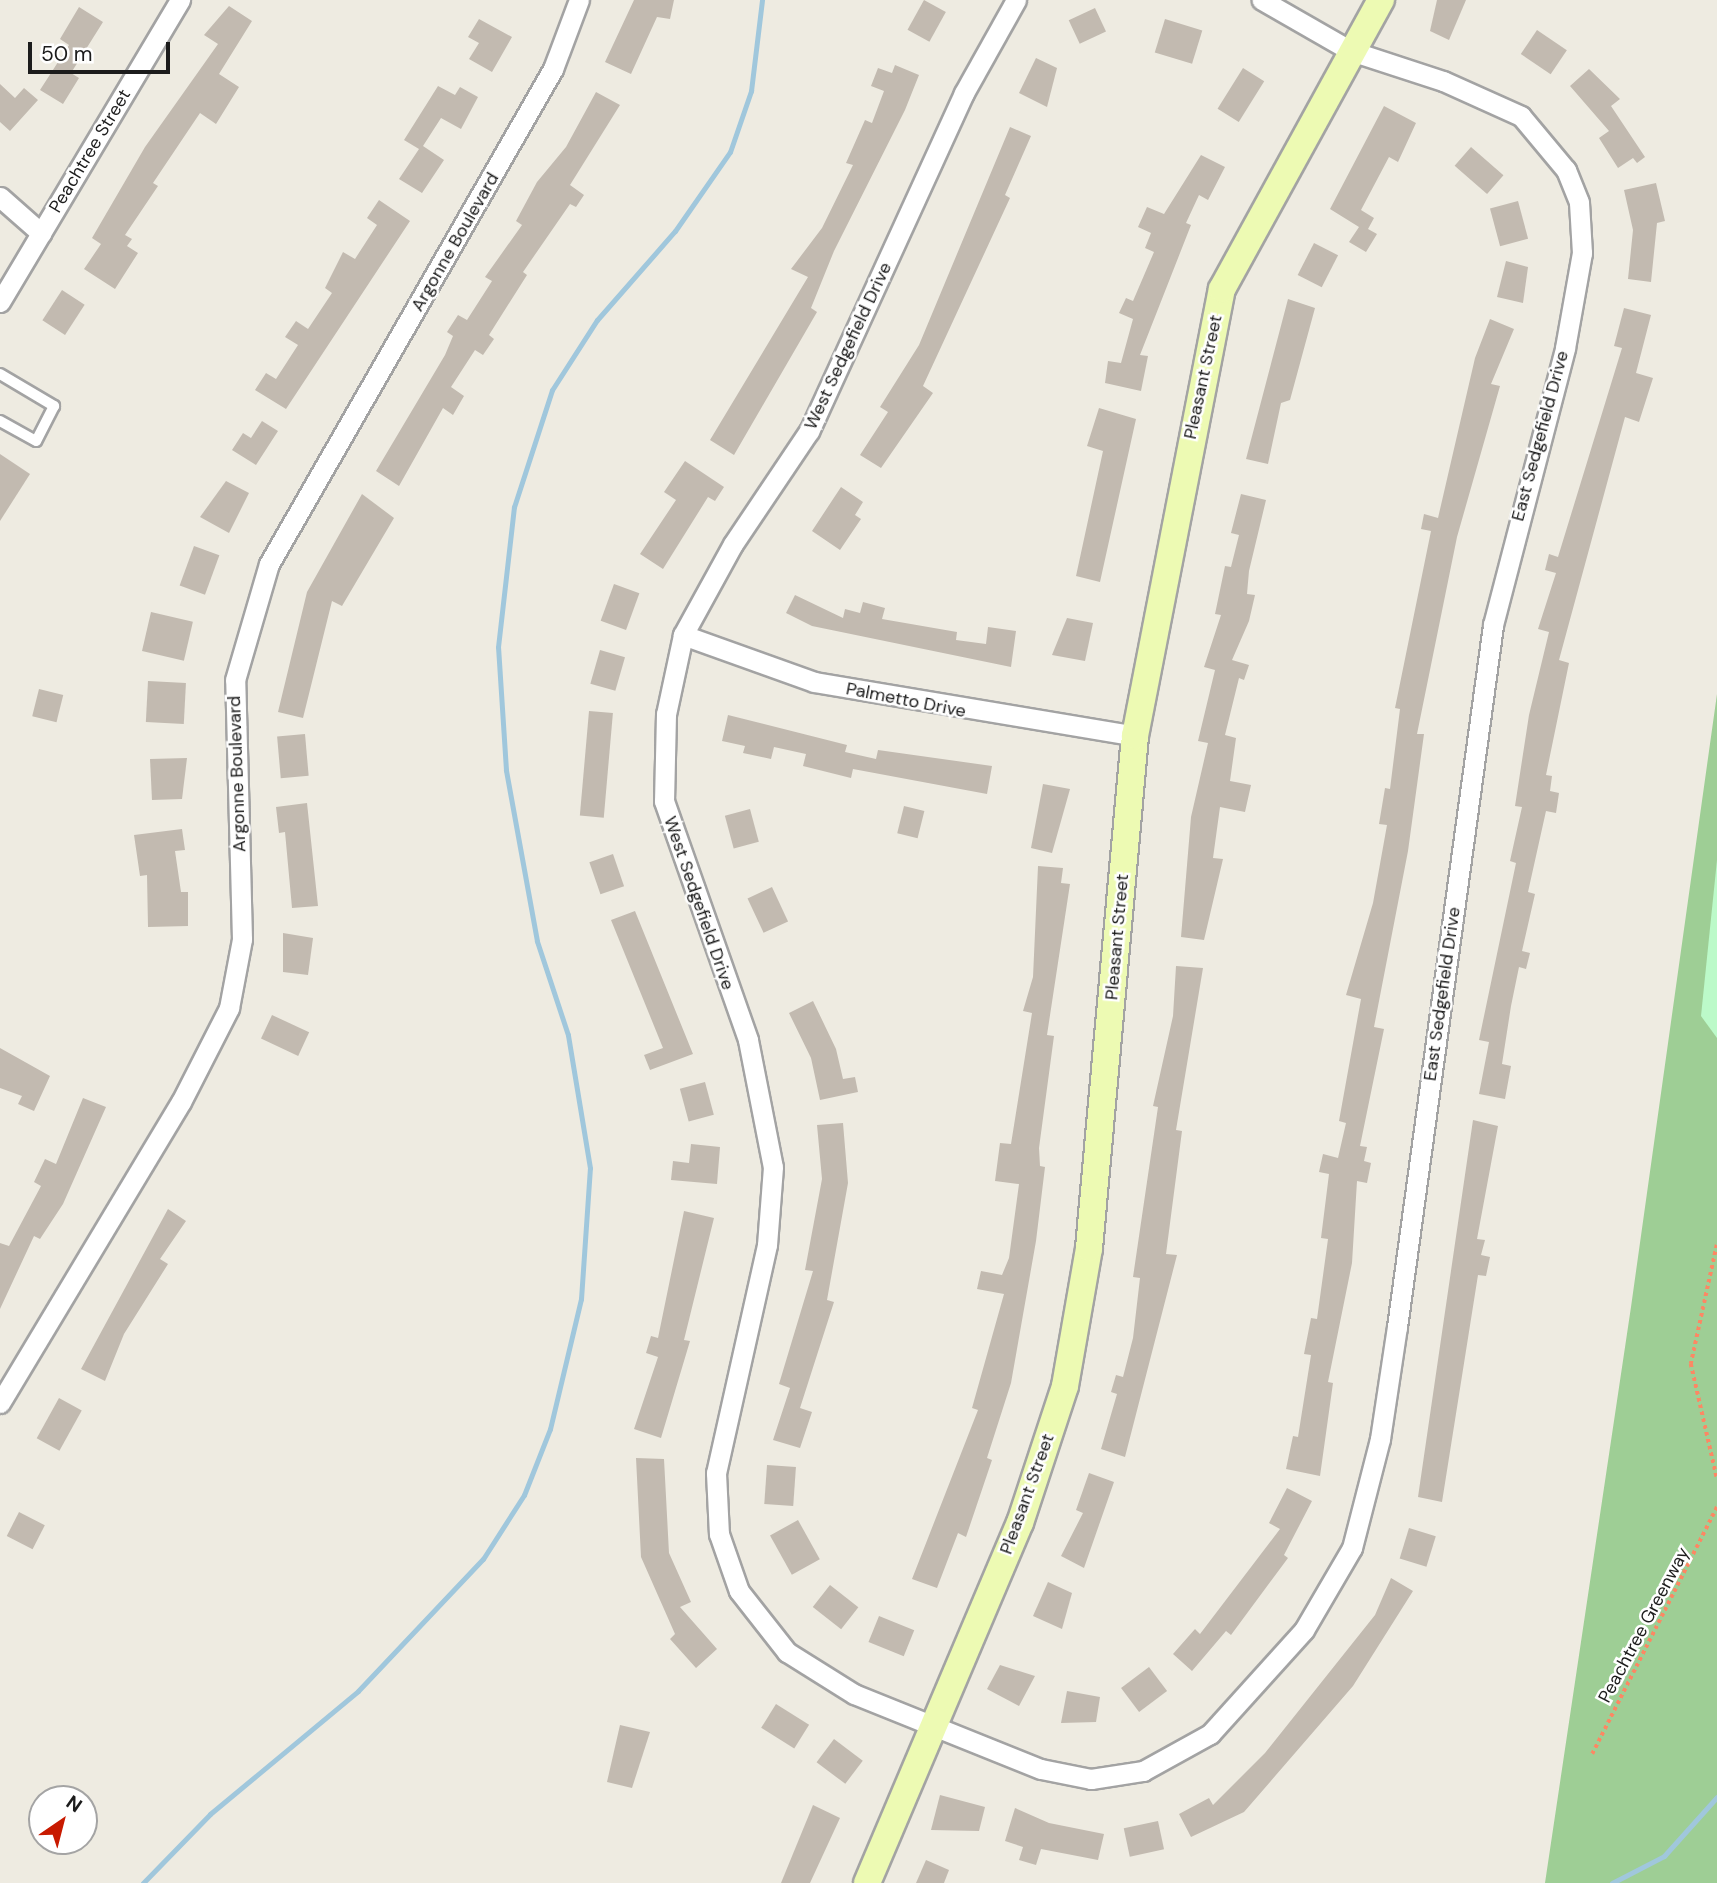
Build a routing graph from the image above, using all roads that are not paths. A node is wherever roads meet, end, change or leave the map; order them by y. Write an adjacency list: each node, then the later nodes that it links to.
1 (180, 0): 8 (street, Peachtree Street)
2 (579, 0): 14 (street, Argonne Boulevard)
3 (1016, 0): 12 (street, West Sedgefield Drive)
4 (1262, 0): 6 (street)
5 (1381, 0): 6 (street, Pleasant Street)
6 (1351, 51): 13 (street, Pleasant Street); 15 (street, East Sedgefield Drive)
7 (0, 197): 8 (street)
8 (41, 233): 9 (street, Peachtree Street)
9 (0, 302)
10 (0, 374): 11 (lane)
11 (0, 421)
12 (683, 635): 13 (street, Palmetto Drive); 15 (street, West Sedgefield Drive)
13 (1135, 736): 15 (street, Pleasant Street)
14 (0, 1403)
15 (933, 1728): 16 (street, Pleasant Street)
16 (867, 1883)

